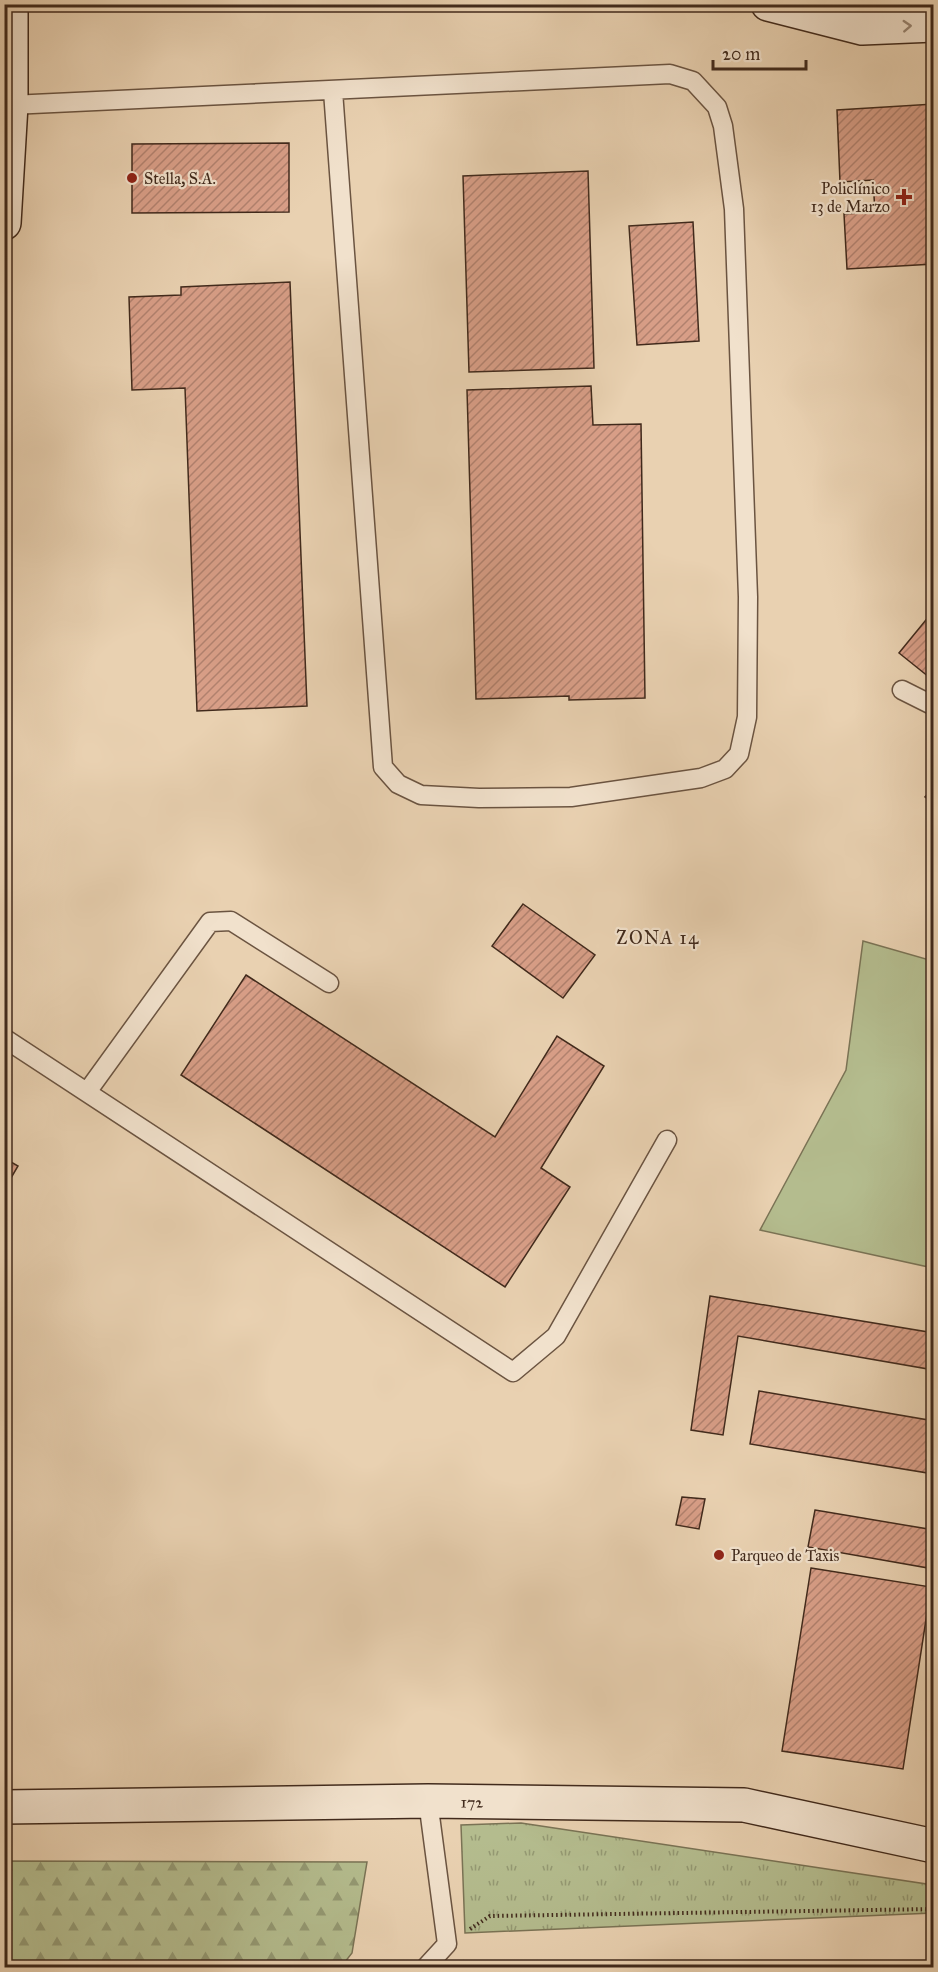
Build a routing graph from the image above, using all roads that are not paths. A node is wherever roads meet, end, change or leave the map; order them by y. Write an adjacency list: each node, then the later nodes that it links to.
1 (11, 4): 5 (street)
2 (768, 4): 3 (street, one-way to 3)
3 (933, 25)
4 (333, 91): 4 (lane); 5 (lane)
5 (11, 105): 6 (street)
6 (4, 223)
7 (902, 690): 8 (lane)
8 (933, 706)
9 (329, 983): 11 (lane)
10 (4, 1038): 11 (lane)
11 (87, 1092): 12 (lane)
12 (667, 1140)
13 (428, 1801): 14 (street, 172); 15 (street, 172); 16 (lane)
14 (4, 1807)
15 (933, 1846)
16 (425, 1968)

